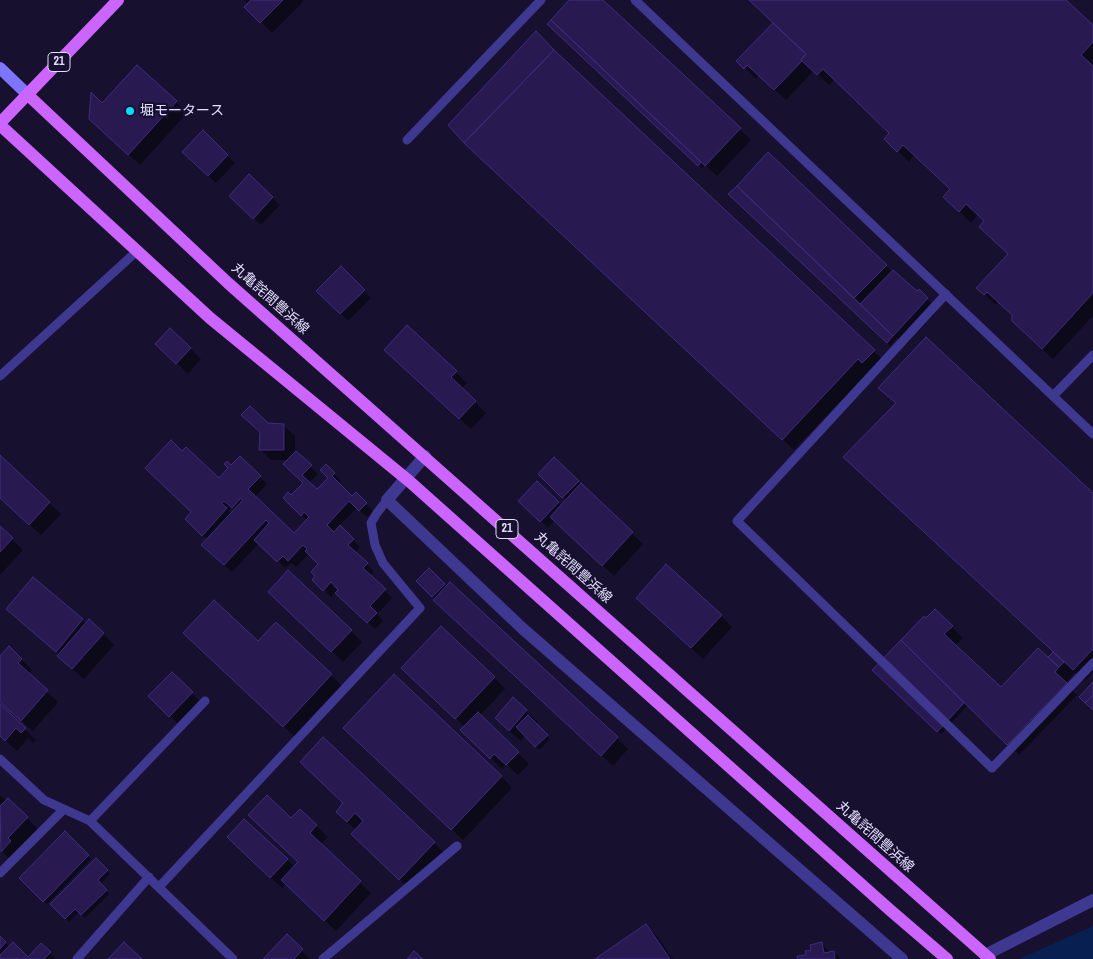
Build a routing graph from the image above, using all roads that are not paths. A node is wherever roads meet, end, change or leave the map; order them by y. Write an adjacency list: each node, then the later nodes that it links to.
1 (118, 0): 5 (main road, 21)
2 (541, 0): 7 (lane)
3 (635, 0): 9 (lane)
4 (0, 68): 5 (main road)
5 (28, 95): 6 (main road, 21); 14 (main road, 丸亀詫間豊浜線 / 21)
6 (0, 124): 8 (main road, 21)
7 (407, 140)
8 (137, 251): 11 (lane); 15 (main road, 21)
9 (946, 294): 12 (lane); 17 (lane)
10 (1093, 355): 12 (lane)
11 (0, 376)
12 (1053, 396): 13 (lane)
13 (1093, 434)
14 (425, 456): 15 (street); 27 (main road, 丸亀詫間豊浜線 / 21)
15 (406, 479): 16 (street); 32 (main road, 21)
16 (388, 500): 25 (lane); 31 (street)
17 (1093, 663)
18 (205, 701): 21 (lane)
19 (0, 759): 20 (lane)
20 (64, 809): 21 (lane); 23 (lane)
21 (90, 821): 24 (lane)
22 (458, 846): 30 (lane)
23 (0, 873)
24 (149, 878): 25 (lane); 28 (lane)
25 (158, 887): 29 (lane)
26 (1093, 900): 27 (street)
27 (988, 957)
28 (77, 959)
29 (233, 959)
30 (323, 959)
31 (902, 959)
32 (947, 959)

